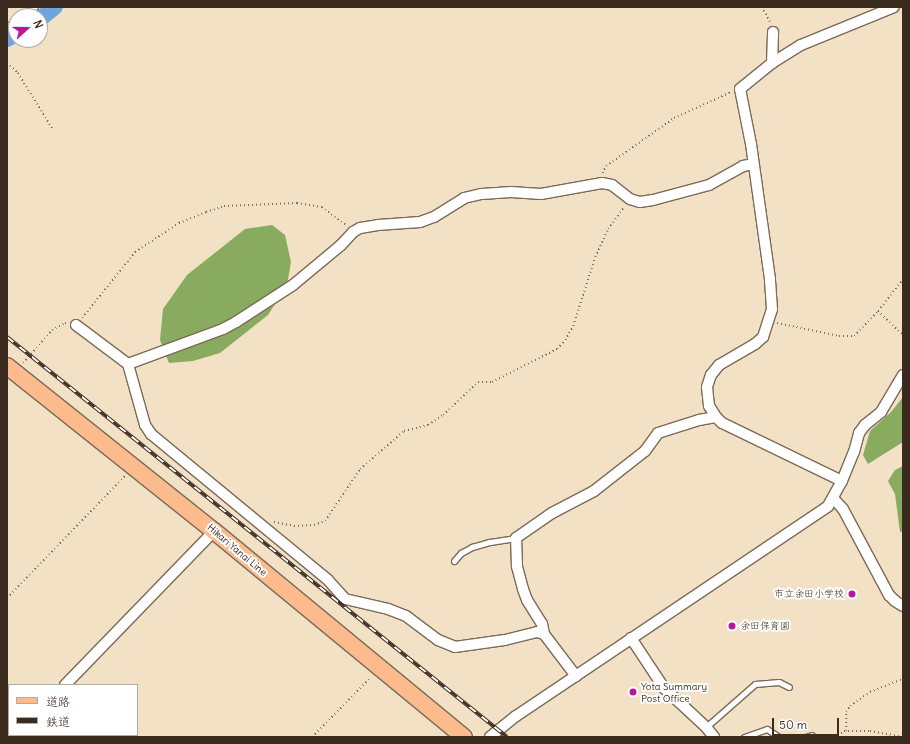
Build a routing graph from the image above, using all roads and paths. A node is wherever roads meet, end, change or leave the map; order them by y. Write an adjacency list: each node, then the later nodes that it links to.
1 (762, 7): 3 (path)
2 (894, 7): 5 (street)
3 (773, 32): 5 (street)
4 (7, 63): 7 (path)
5 (772, 63): 6 (street)
6 (740, 90): 8 (street); 9 (path)
7 (54, 131)
8 (752, 164): 10 (street); 14 (street)
9 (602, 183): 10 (street); 11 (street)
10 (630, 199): 24 (path)
11 (353, 232): 15 (path); 17 (street)
12 (903, 279): 13 (path)
13 (878, 311): 14 (path); 16 (path)
14 (769, 320): 20 (street)
15 (76, 325): 17 (street); 18 (path)
16 (903, 335)
17 (128, 364): 30 (street)
18 (11, 369): 21 (main road, Hikari Yanai Line)
19 (903, 375): 22 (street)
20 (716, 417): 22 (street); 26 (street)
21 (134, 467): 25 (main road, Hikari Yanai Line); 28 (path)
22 (842, 482): 23 (street)
23 (834, 498): 29 (street); 31 (street)
24 (274, 522)
25 (214, 531): 32 (main road, Hikari Yanai Line); 35 (street)
26 (516, 538): 27 (lane); 30 (street)
27 (454, 561)
28 (7, 598)
29 (903, 606)
30 (544, 634): 33 (street)
31 (631, 638): 33 (street); 37 (street)
32 (379, 668): 40 (path); 41 (main road, Hikari Yanai Line)
33 (576, 676): 42 (street)
34 (903, 679): 38 (path)
35 (66, 684)
36 (789, 687): 37 (lane)
37 (706, 727): 43 (street)
38 (846, 731): 47 (path); 48 (path)
39 (812, 735): 46 (lane)
40 (312, 737)
41 (464, 737)
42 (490, 737)
43 (714, 737)
44 (744, 737): 45 (lane)
45 (779, 737)
46 (806, 737)
47 (834, 737)
48 (903, 737)

